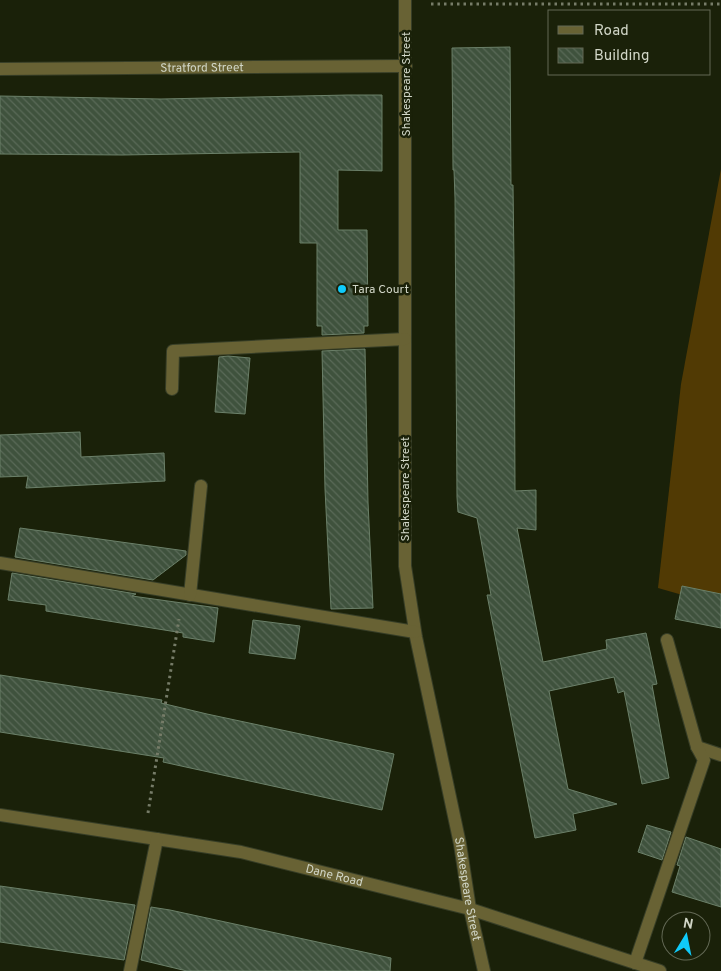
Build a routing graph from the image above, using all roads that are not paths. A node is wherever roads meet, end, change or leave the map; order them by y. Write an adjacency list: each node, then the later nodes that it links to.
1 (405, 2): 2 (street, Shakespeare Street)
2 (406, 66): 3 (street, Stratford Street); 4 (street, Shakespeare Street)
3 (0, 69)
4 (406, 339): 5 (street); 9 (street, Shakespeare Street)
5 (172, 389)
6 (201, 486): 8 (street)
7 (0, 563): 8 (street)
8 (187, 594): 9 (street)
9 (415, 632): 15 (street, Shakespeare Street)
10 (667, 640): 11 (street)
11 (697, 747): 12 (street); 16 (street)
12 (721, 755)
13 (0, 815): 14 (street, Dane Road)
14 (151, 839): 15 (street, Dane Road); 17 (street)
15 (470, 909): 16 (street, Dane Road); 18 (street, Shakespeare Street)
16 (635, 963): 19 (street, Dane Road)
17 (130, 971)
18 (484, 971)
19 (660, 971)

